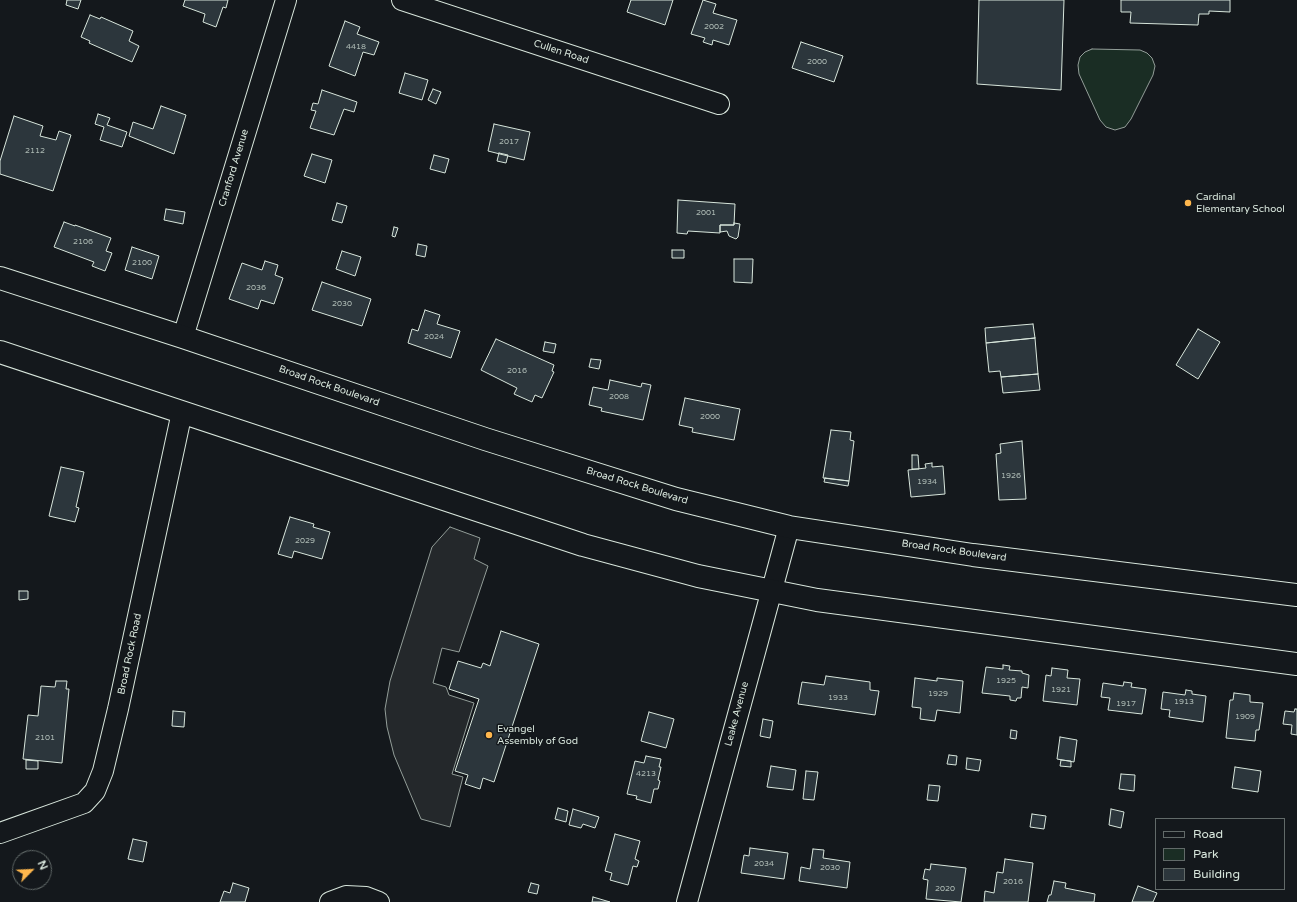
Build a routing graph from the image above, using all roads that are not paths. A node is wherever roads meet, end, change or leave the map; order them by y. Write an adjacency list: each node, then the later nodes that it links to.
1 (286, 0): 5 (street, Cranford Avenue)
2 (402, 0): 3 (street, Cullen Road)
3 (719, 104)
4 (0, 278): 5 (main road, Broad Rock Boulevard)
5 (183, 337): 8 (main road, Broad Rock Boulevard)
6 (0, 352): 7 (main road)
7 (182, 412): 9 (main road); 12 (street, Broad Rock Road)
8 (789, 527): 9 (street, Leake Avenue); 10 (main road, Broad Rock Boulevard)
9 (771, 591): 11 (main road); 15 (street, Leake Avenue)
10 (1297, 595)
11 (1297, 664)
12 (0, 833)
13 (330, 902): 14 (street)
14 (379, 902)
15 (687, 902)

